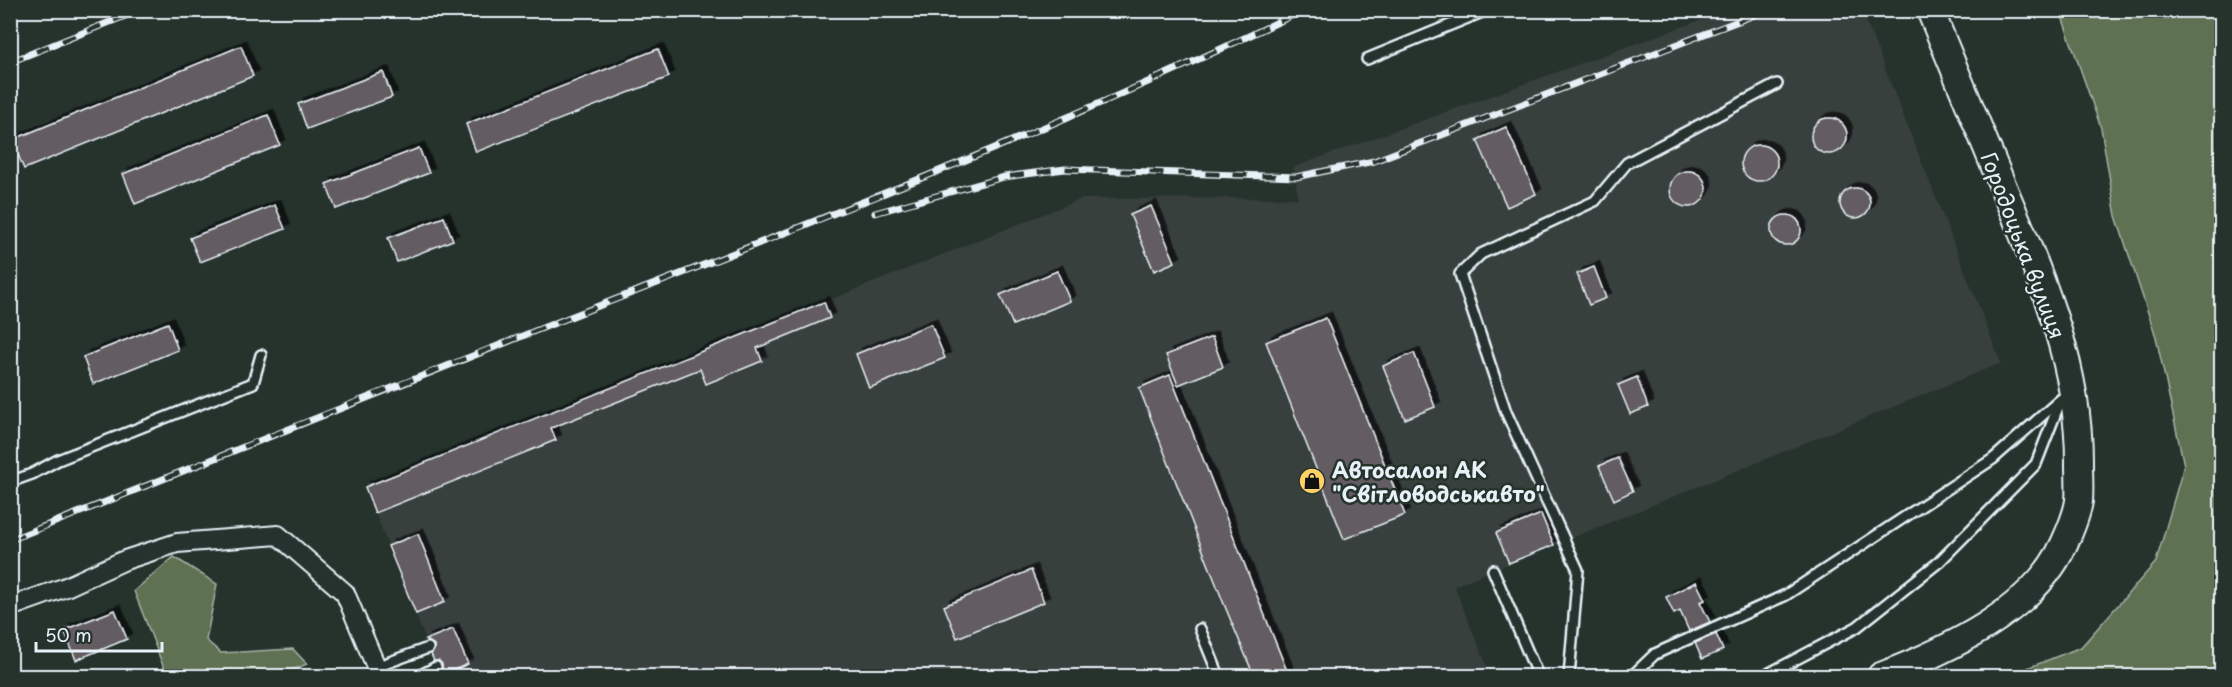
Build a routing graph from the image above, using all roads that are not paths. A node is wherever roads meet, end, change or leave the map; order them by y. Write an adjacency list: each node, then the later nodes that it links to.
1 (1486, 10): 3 (lane)
2 (1930, 10): 5 (main road, Городоцька вулиця)
3 (1367, 59)
4 (1777, 84): 18 (lane)
5 (2059, 327): 7 (lane); 21 (main road, Городоцька вулиця)
6 (261, 355): 8 (lane)
7 (2061, 399): 19 (lane); 20 (lane)
8 (10, 482)
9 (1493, 570): 17 (lane)
10 (10, 608): 14 (street)
11 (1200, 629): 16 (lane)
12 (428, 648): 14 (lane)
13 (436, 667): 15 (lane)
14 (378, 672)
15 (419, 676)
16 (1219, 676)
17 (1539, 676)
18 (1569, 676)
19 (1632, 676)
20 (1764, 676)
21 (1881, 676)

